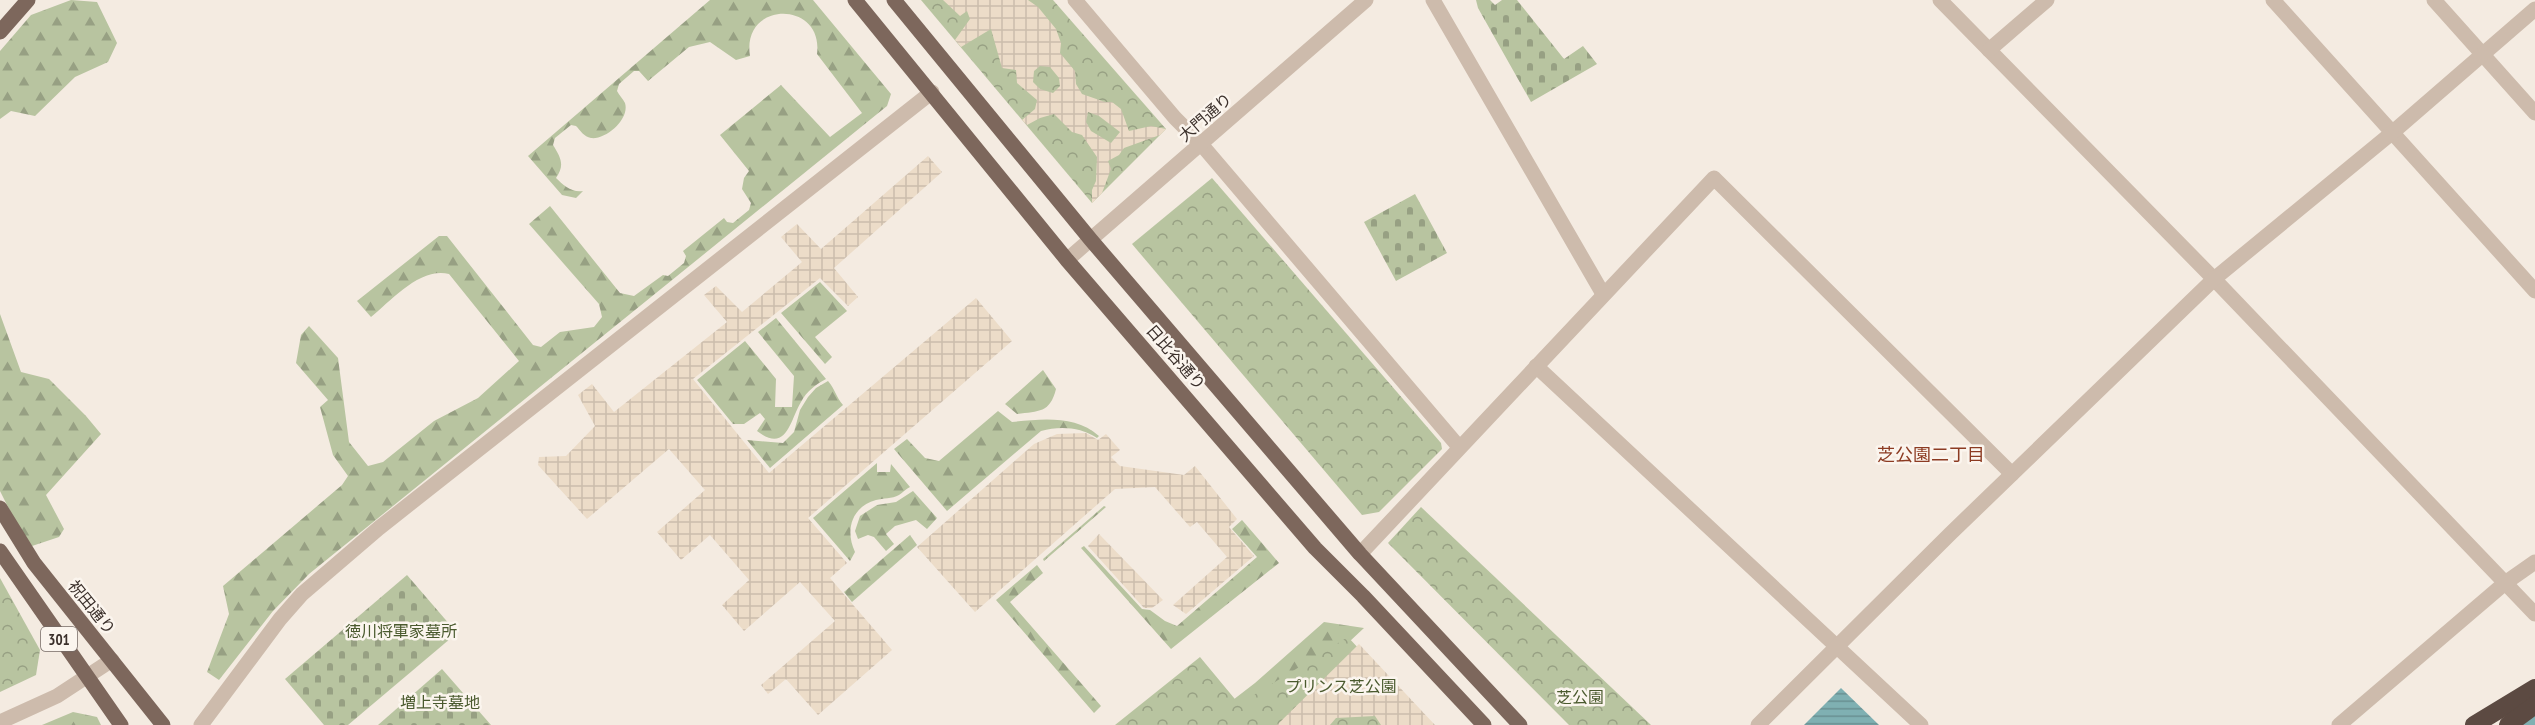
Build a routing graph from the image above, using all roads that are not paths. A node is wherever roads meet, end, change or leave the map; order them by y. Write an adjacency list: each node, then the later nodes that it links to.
1 (28, 0): 12 (main road)
2 (855, 0): 15 (main road, 日比谷通り)
3 (894, 0): 19 (main road, 日比谷通り)
4 (1075, 0): 18 (street)
5 (1366, 0): 18 (street, 大門通り)
6 (1433, 0): 23 (street)
7 (1940, 0): 13 (street)
8 (2047, 0): 13 (street)
9 (2273, 0): 17 (street)
10 (2434, 0): 14 (street)
11 (2535, 9): 14 (street)
12 (0, 32)
13 (1989, 50): 21 (street)
14 (2482, 53): 16 (street); 17 (street)
15 (932, 92): 20 (main road, 日比谷通り); 41 (street)
16 (2535, 113)
17 (2393, 132): 21 (street); 22 (street)
18 (1201, 144): 19 (street, 大門通り); 25 (street)
19 (1091, 240): 20 (street, 大門通り); 29 (main road, 日比谷通り)
20 (1067, 260): 42 (main road, 日比谷通り)
21 (2214, 279): 26 (street); 31 (street)
22 (2535, 291)
23 (1603, 294): 24 (street); 26 (street)
24 (1536, 366): 25 (street); 33 (street)
25 (1459, 447): 29 (street)
26 (2012, 474): 33 (street)
27 (0, 508): 34 (main road, 祝田通り / 301)
28 (0, 551): 35 (main road, 301)
29 (1360, 554): 43 (main road, 日比谷通り)
30 (2535, 562): 31 (street)
31 (2505, 583): 32 (street); 46 (street)
32 (2535, 614)
33 (1837, 647): 44 (street); 45 (street)
34 (112, 660): 35 (street); 40 (main road, 祝田通り / 301)
35 (86, 676): 38 (street); 39 (main road, 301)
36 (2535, 688): 47 (highway)
37 (2535, 705): 48 (highway)
38 (0, 722)
39 (121, 725)
40 (163, 725)
41 (201, 725)
42 (1484, 725)
43 (1520, 725)
44 (1758, 725)
45 (1921, 725)
46 (2339, 725)
47 (2474, 725)
48 (2508, 725)

